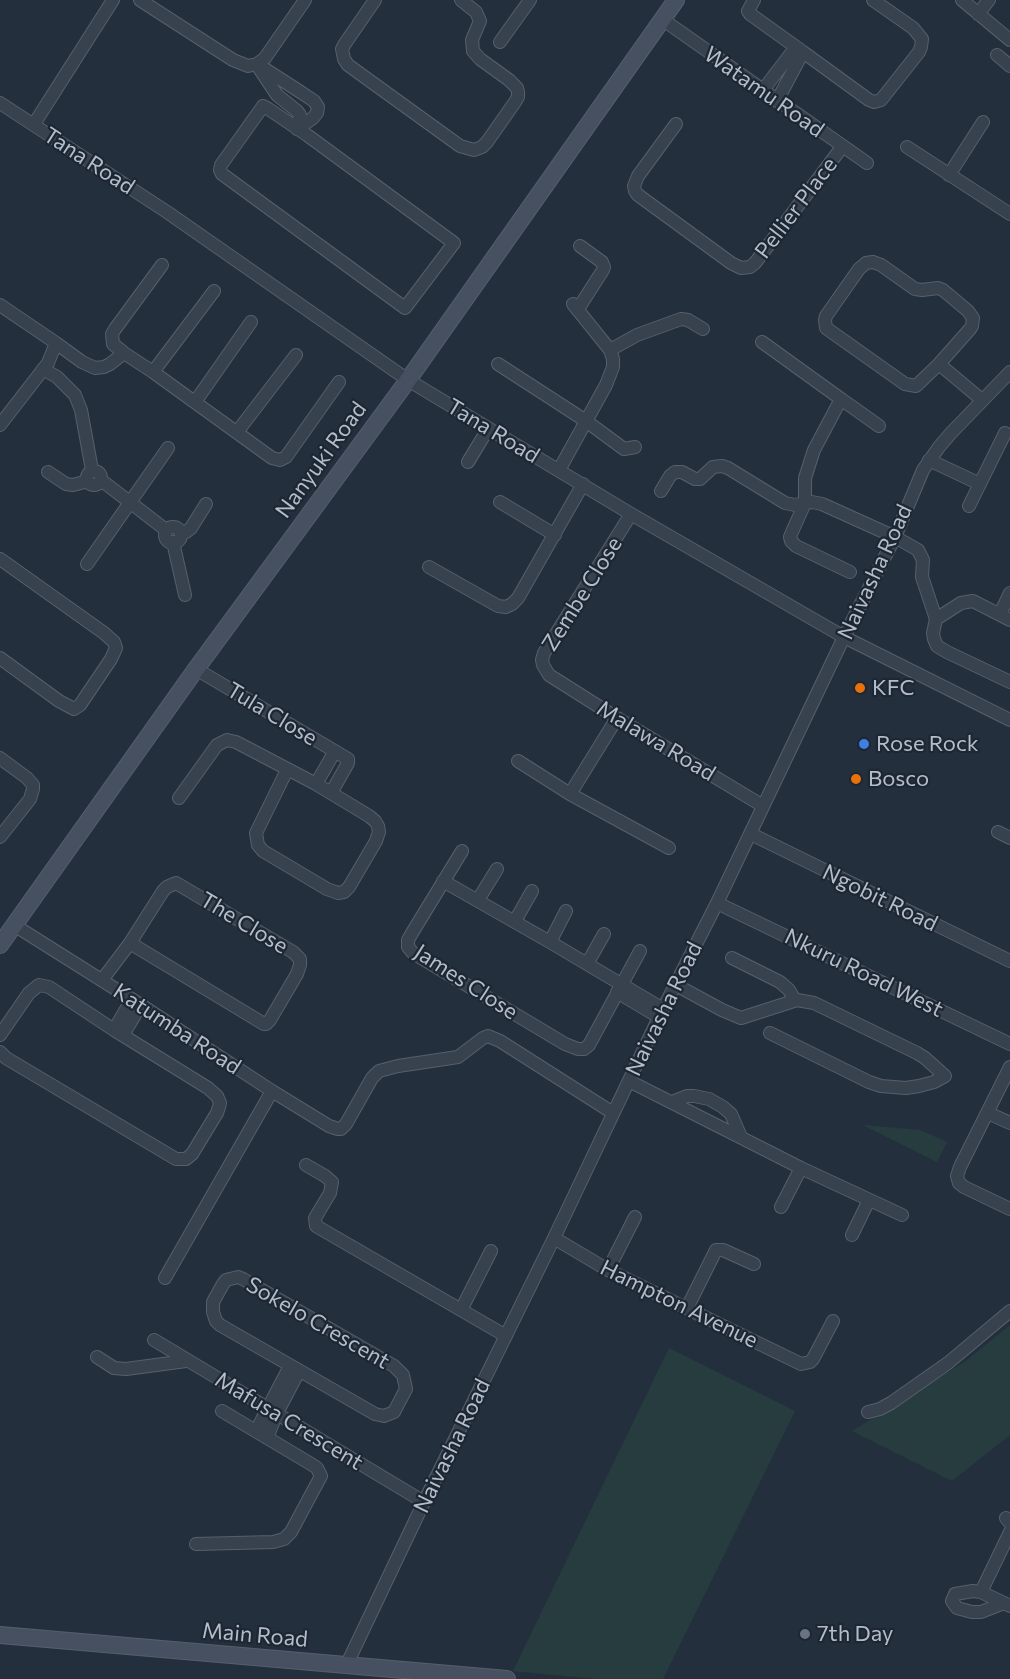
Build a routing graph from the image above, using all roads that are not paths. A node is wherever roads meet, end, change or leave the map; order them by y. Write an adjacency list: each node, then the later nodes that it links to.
1 (113, 0): 25 (street)
2 (140, 0): 18 (street)
3 (305, 0): 18 (street)
4 (461, 0): 11 (street)
5 (530, 0): 15 (street)
6 (676, 0): 13 (street, Nanyuki Road)
7 (754, 0): 16 (street)
8 (873, 0): 16 (street)
9 (962, 0): 12 (street)
10 (988, 0): 12 (street)
11 (369, 2)
12 (978, 14): 14 (street)
13 (662, 19): 21 (street, Watamu Road); 48 (street, Nanyuki Road)
14 (1010, 40)
15 (500, 42)
16 (800, 50): 20 (street)
17 (997, 55): 19 (street)
18 (257, 64): 27 (street); 27 (street)
19 (1010, 66)
20 (785, 73): 21 (street); 22 (street)
21 (763, 90): 22 (street, Watamu Road)
22 (777, 101): 28 (street, Watamu Road)
23 (0, 103): 25 (street, Tana Road)
24 (983, 122): 31 (street)
25 (34, 124): 48 (street, Tana Road)
26 (676, 124): 28 (street, Pellier Place)
27 (297, 129): 27 (street)
28 (842, 147): 30 (street, Watamu Road)
29 (907, 147): 31 (street)
30 (867, 163)
31 (949, 175): 32 (street)
32 (1010, 214)
33 (580, 246): 41 (street)
34 (162, 265): 42 (street)
35 (214, 291): 47 (street)
36 (0, 305): 40 (street)
37 (251, 322): 53 (street)
38 (703, 329): 41 (street)
39 (762, 342): 51 (street)
40 (56, 343): 42 (street); 46 (street)
41 (610, 350): 54 (street)
42 (124, 353): 47 (street)
43 (296, 355): 58 (street)
44 (498, 364): 54 (street)
45 (939, 364): 45 (street); 52 (street)
46 (45, 366): 55 (street); 66 (street)
47 (153, 372): 53 (street)
48 (408, 380): 57 (street, Tana Road); 89 (street, Nanyuki Road)
49 (1007, 380): 52 (street, Naivasha Road)
50 (339, 382): 58 (street)
51 (841, 399): 56 (street); 72 (street)
52 (982, 400): 62 (street, Naivasha Road)
53 (195, 402): 58 (street)
54 (586, 421): 60 (street); 64 (street)
55 (0, 425)
56 (879, 426)
57 (488, 429): 63 (street); 64 (street, Tana Road)
58 (237, 432)
59 (1005, 433): 68 (street)
60 (635, 447)
61 (168, 448): 70 (street)
62 (929, 460): 68 (street); 78 (street, Naivasha Road)
63 (468, 462)
64 (559, 470): 67 (street, Tana Road)
65 (48, 472): 66 (street)
66 (90, 476): 70 (street)
67 (583, 484): 75 (street, Tana Road); 76 (street)
68 (980, 484): 74 (street)
69 (661, 491): 72 (street)
70 (130, 502): 77 (street); 80 (street)
71 (500, 502): 76 (street)
72 (804, 503): 78 (street); 82 (street)
73 (206, 504): 77 (street)
74 (969, 506)
75 (631, 514): 87 (street, Tana Road); 90 (street, Zembe Close)
76 (555, 535): 81 (street)
77 (177, 537): 84 (street)
78 (895, 537): 86 (street); 87 (street, Naivasha Road)
79 (0, 559): 88 (street)
80 (87, 564)
81 (429, 567)
82 (850, 572)
83 (1010, 592): 85 (street)
84 (185, 595)
85 (1005, 617): 86 (street)
86 (936, 619): 91 (street)
87 (844, 637): 93 (street, Tana Road); 102 (street, Naivasha Road)
88 (0, 658)
89 (196, 669): 94 (street, Tula Close); 114 (street, Nanyuki Road)
90 (549, 675): 92 (street, Malawa Road)
91 (1010, 681)
92 (617, 718): 100 (street); 102 (street, Malawa Road)
93 (1010, 720)
94 (334, 751): 98 (street); 99 (street, Tula Close)
95 (0, 758): 104 (street)
96 (518, 761): 100 (street)
97 (287, 770): 98 (street); 99 (street); 101 (street)
98 (316, 784): 99 (street)
99 (331, 793)
100 (570, 794): 105 (street)
101 (179, 798)
102 (763, 806): 103 (street, Naivasha Road)
103 (751, 834): 111 (street, Naivasha Road); 121 (street, Ngobit Road)
104 (0, 837)
105 (669, 849)
106 (462, 851): 108 (street)
107 (497, 869): 110 (street)
108 (443, 881): 110 (street); 125 (street, James Close)
109 (532, 891): 113 (street)
110 (478, 900): 113 (street)
111 (717, 903): 124 (street, Naivasha Road); 132 (street, Nkuru Road West)
112 (566, 911): 116 (street)
113 (514, 921): 116 (street)
114 (14, 925): 118 (street, Nanyuki Road); 123 (street, Katumba Road)
115 (604, 934): 122 (street)
116 (550, 942): 122 (street)
117 (130, 943): 117 (street, The Close); 123 (street, The Close)
118 (0, 945)
119 (640, 951): 125 (street)
120 (732, 958): 126 (street)
121 (1010, 962)
122 (587, 964): 125 (street)
123 (102, 980): 127 (street, Katumba Road)
124 (676, 985): 126 (street); 128 (street, Naivasha Road)
125 (619, 988): 128 (street)
126 (795, 1000): 130 (street)
127 (137, 1002): 129 (street); 136 (street, Katumba Road)
128 (661, 1013): 135 (street, Naivasha Road)
129 (118, 1032): 131 (street); 133 (street)
130 (770, 1033)
131 (0, 1035)
132 (1010, 1044)
133 (0, 1052)
134 (1010, 1067): 139 (street)
135 (629, 1081): 137 (street); 138 (street, Naivasha Road)
136 (272, 1091): 141 (street, Katumba Road); 155 (street)
137 (672, 1102): 142 (street); 142 (street)
138 (613, 1113): 141 (street, James Close); 151 (street, Naivasha Road)
139 (988, 1113): 140 (street); 147 (street)
140 (1010, 1123)
141 (341, 1129)
142 (741, 1137): 144 (street)
143 (306, 1166): 157 (street)
144 (801, 1168): 145 (street); 146 (street)
145 (869, 1200): 148 (street); 150 (street)
146 (781, 1207)
147 (1010, 1209)
148 (902, 1215)
149 (635, 1217): 154 (street)
150 (852, 1236)
151 (554, 1238): 154 (street, Hampton Avenue); 160 (street, Naivasha Road)
152 (491, 1251): 157 (street)
153 (754, 1264): 156 (street)
154 (608, 1270): 156 (street, Hampton Avenue)
155 (165, 1278)
156 (687, 1308): 159 (street, Hampton Avenue)
157 (461, 1310): 160 (street)
158 (1010, 1311): 167 (street)
159 (833, 1321)
160 (506, 1336): 170 (street, Naivasha Road)
161 (154, 1340): 163 (street, Mafusa Crescent)
162 (97, 1357): 163 (street)
163 (186, 1360): 165 (street, Mafusa Crescent)
164 (295, 1368): 164 (street, Sokelo Crescent); 165 (street)
165 (272, 1410): 168 (street); 169 (street); 170 (street, Mafusa Crescent)
166 (222, 1411): 168 (street)
167 (868, 1412)
168 (256, 1431): 169 (street)
169 (267, 1438): 172 (street)
170 (424, 1502): 176 (street, Naivasha Road)
171 (1010, 1532): 173 (street)
172 (196, 1544)
173 (981, 1592): 174 (street); 174 (street)
174 (1007, 1604)
175 (0, 1635): 176 (street, Main Road)
176 (346, 1666): 177 (street, Main Road)
177 (507, 1679)

